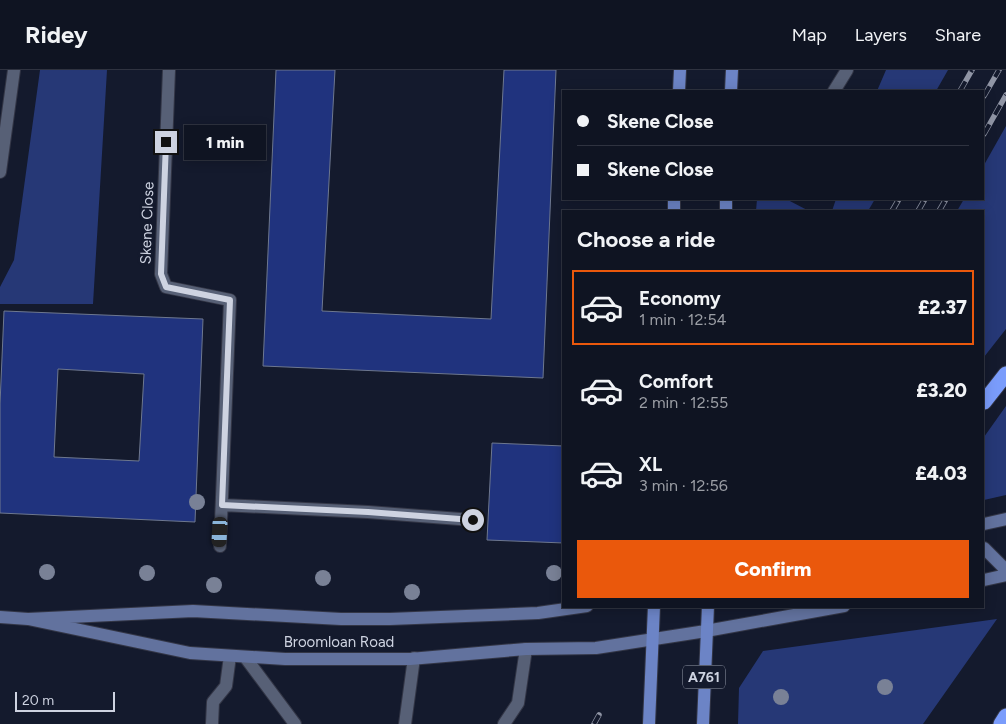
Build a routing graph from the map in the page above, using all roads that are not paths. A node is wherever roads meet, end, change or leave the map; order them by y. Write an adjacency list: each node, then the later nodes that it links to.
1 (14, 70): 9 (street)
2 (169, 70): 12 (street, Skene Close)
3 (680, 70): 6 (main road)
4 (732, 70): 7 (main road)
5 (847, 70): 8 (street)
6 (679, 90)
7 (731, 90)
8 (835, 90)
9 (0, 172)
10 (1006, 374): 11 (highway)
11 (984, 402)
12 (222, 505): 14 (street); 16 (street, Skene Close)
13 (1006, 519): 15 (main road)
14 (473, 520)
15 (984, 524)
16 (220, 546)
17 (984, 548): 18 (main road)
18 (1006, 570)
19 (1006, 575): 20 (main road)
20 (984, 580)
21 (573, 608): 26 (main road, Broomloan Road)
22 (654, 608): 28 (main road)
23 (708, 608): 27 (main road, A761)
24 (833, 608): 27 (main road, Broomloan Road)
25 (0, 618): 26 (main road, Broomloan Road)
26 (28, 619): 30 (main road, Broomloan Road)
27 (706, 631): 28 (main road, Broomloan Road); 39 (main road, A761)
28 (653, 639): 29 (main road, Broomloan Road); 38 (main road)
29 (526, 650): 32 (main road, Broomloan Road); 37 (street)
30 (230, 656): 31 (main road, Broomloan Road); 34 (street)
31 (245, 657): 32 (main road, Broomloan Road); 35 (street)
32 (414, 658): 36 (street)
33 (1006, 716): 40 (highway)
34 (212, 724)
35 (295, 724)
36 (405, 724)
37 (504, 724)
38 (649, 724)
39 (703, 724)
40 (1001, 724)

